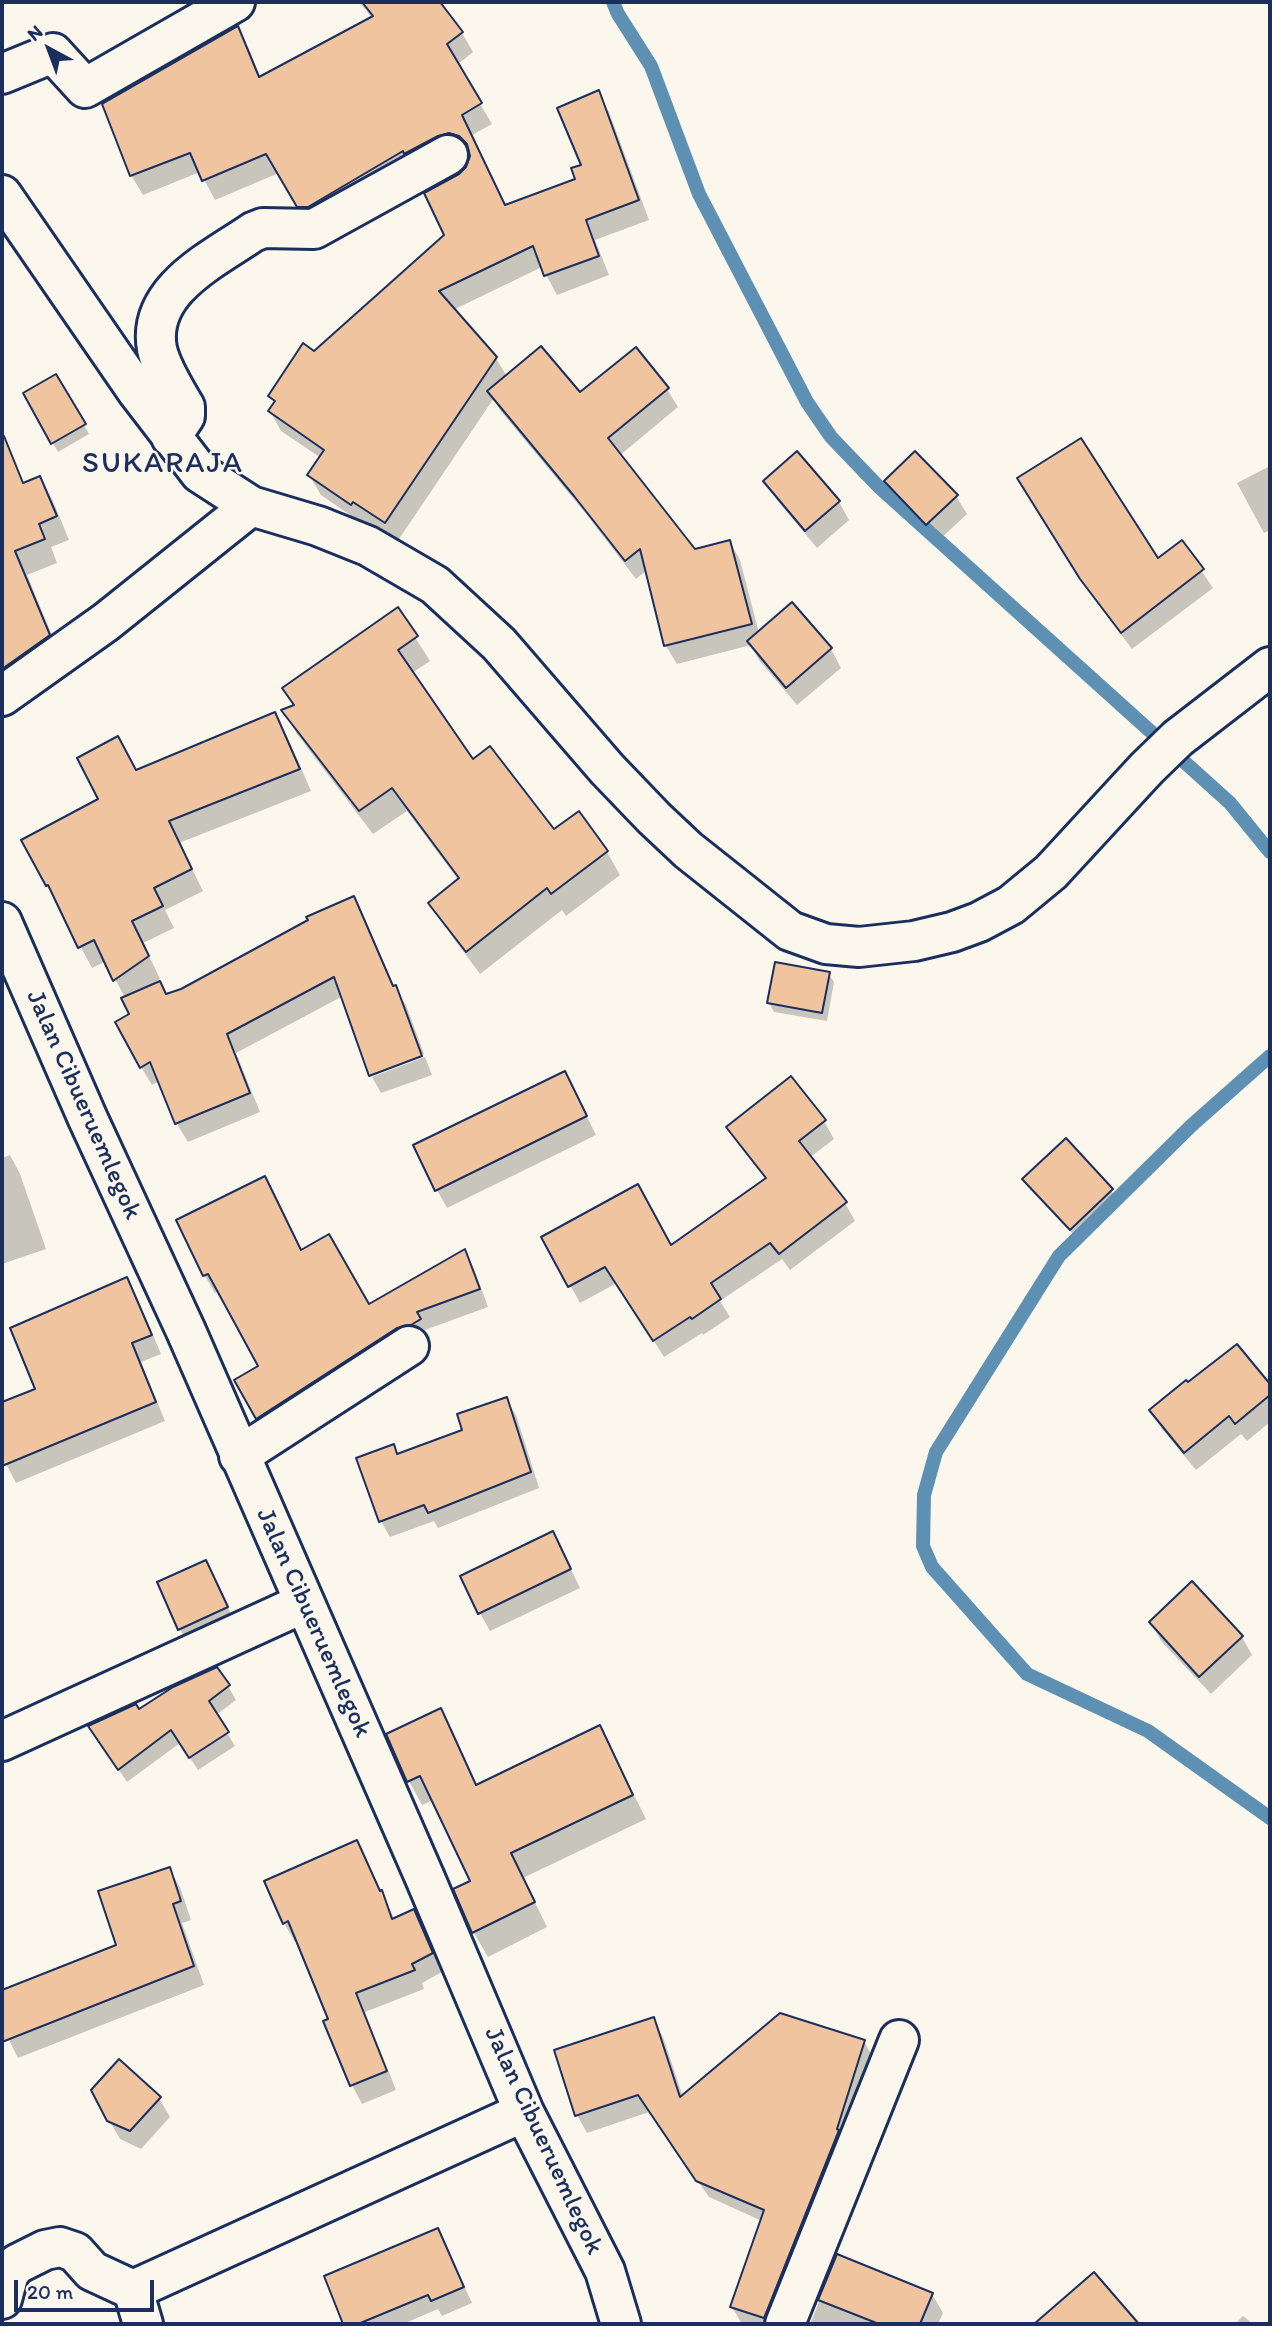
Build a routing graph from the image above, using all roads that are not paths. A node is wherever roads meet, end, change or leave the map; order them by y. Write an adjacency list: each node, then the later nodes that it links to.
1 (235, 2): 2 (street)
2 (2, 74)
3 (448, 156): 5 (street)
4 (2, 195): 5 (street)
5 (171, 437): 6 (street)
6 (251, 506): 7 (street); 8 (street)
7 (1270, 667)
8 (2, 696)
9 (2, 922): 11 (street, Jalan Cibueruemlegok)
10 (409, 1346): 11 (street)
11 (239, 1456): 12 (street, Jalan Cibueruemlegok)
12 (304, 1603): 13 (street); 15 (street, Jalan Cibueruemlegok)
13 (2, 1741)
14 (899, 2040): 19 (street)
15 (524, 2112): 17 (street); 18 (street, Jalan Cibueruemlegok)
16 (2, 2299): 17 (street)
17 (138, 2307)
18 (621, 2324)
19 (785, 2324)

